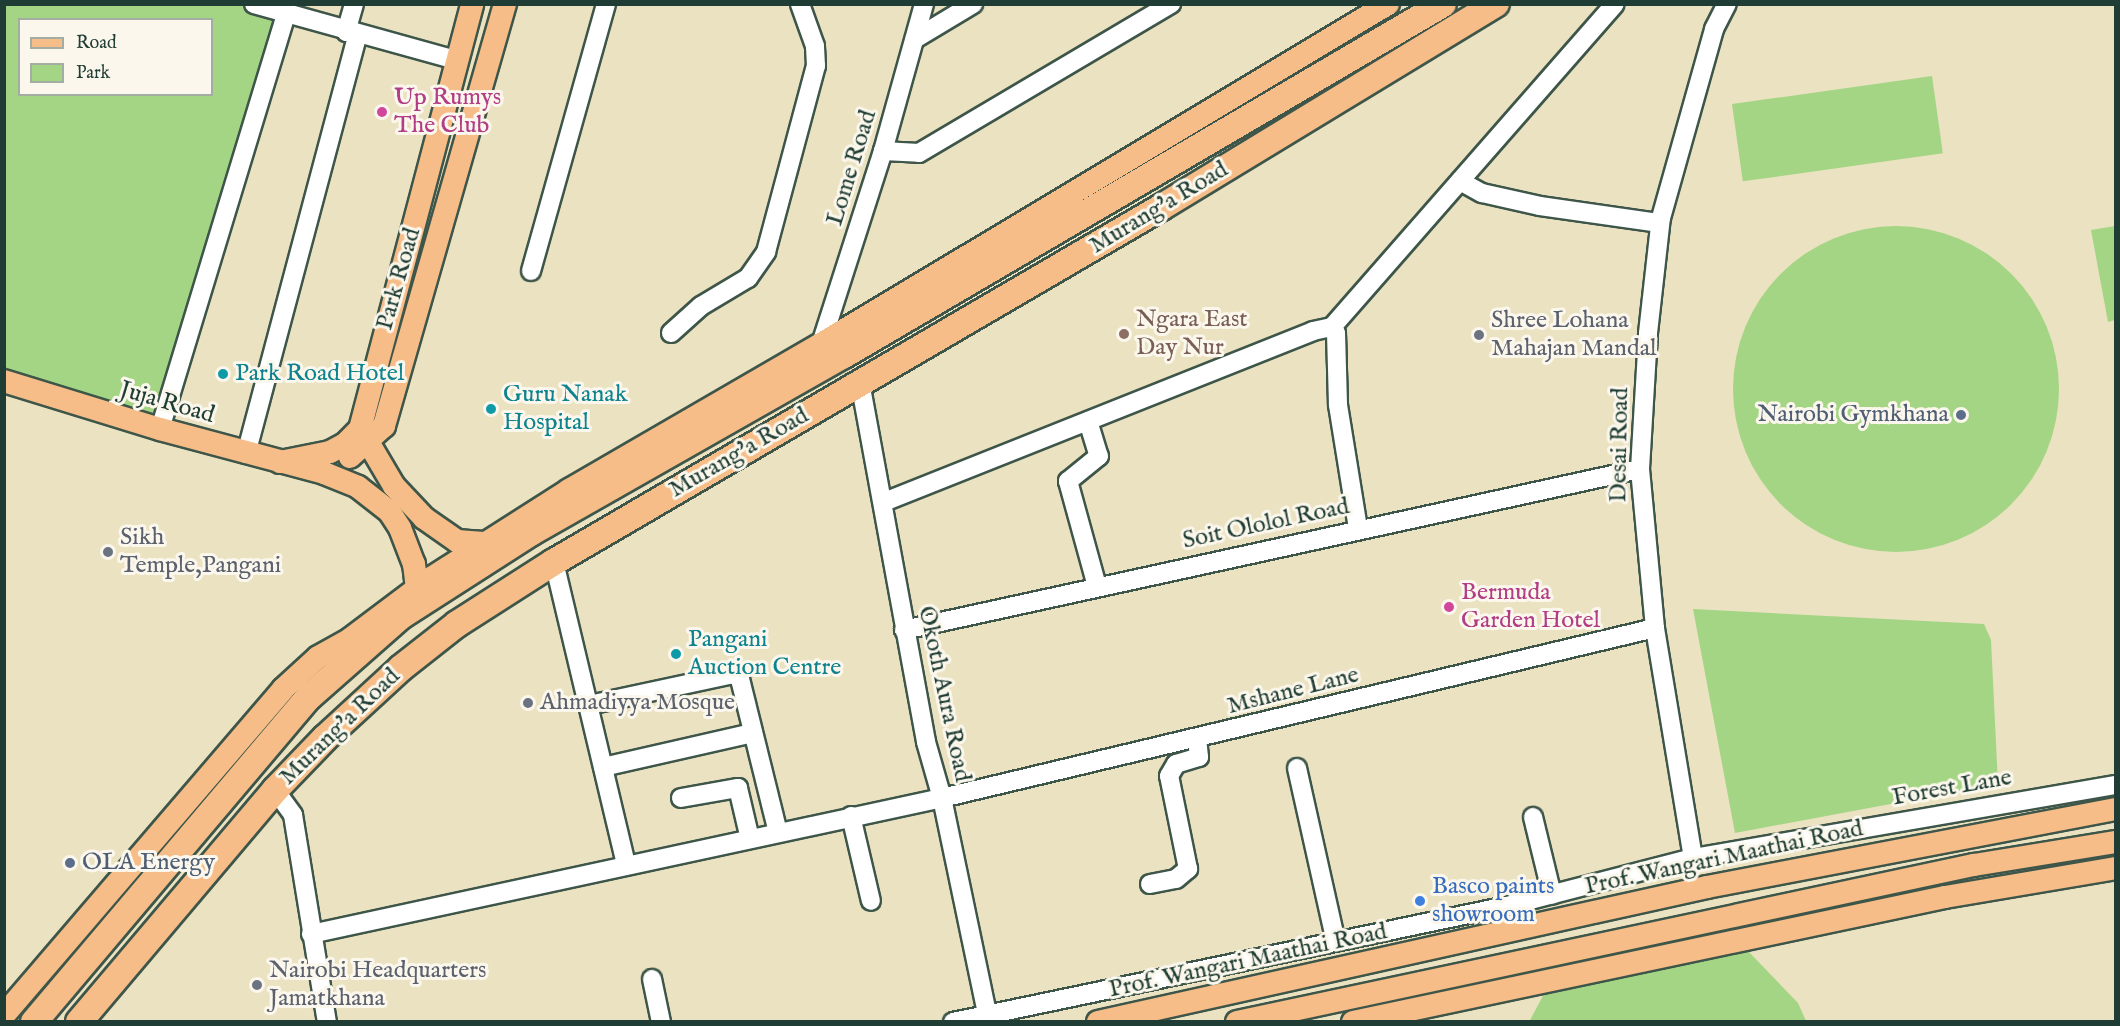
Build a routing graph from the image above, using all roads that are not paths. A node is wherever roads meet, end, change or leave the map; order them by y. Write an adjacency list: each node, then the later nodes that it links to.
1 (254, 4): 15 (street)
2 (354, 4): 16 (street)
3 (472, 4): 18 (main road, Park Road)
4 (505, 4): 30 (main road, Park Road)
5 (606, 4): 22 (street)
6 (800, 4): 24 (street)
7 (924, 4): 17 (street, Lome Road)
8 (973, 4): 17 (street)
9 (1170, 4): 19 (street)
10 (1388, 4): 25 (main road, Murang'a Road)
11 (1443, 4): 41 (highway, Murang'a Road)
12 (1496, 4): 27 (highway, Murang'a Road)
13 (1615, 4): 20 (street)
14 (1727, 4): 21 (street, Desai Road)
15 (286, 14): 16 (street); 29 (street)
16 (352, 33): 18 (street); 31 (street)
17 (915, 39): 19 (street, Lome Road)
18 (456, 60): 30 (main road, Park Road)
19 (883, 151): 25 (street, Lome Road)
20 (1460, 181): 21 (street); 23 (street)
21 (1660, 222): 33 (street, Desai Road)
22 (531, 271)
23 (1332, 327): 28 (street); 36 (street)
24 (671, 333)
25 (821, 344): 37 (main road, Murang'a Road)
26 (4, 381): 29 (main road, Juja Road)
27 (860, 382): 35 (street, Okoth Aura Road); 38 (highway, Murang'a Road)
28 (1088, 421): 35 (street); 39 (street)
29 (160, 429): 31 (main road, Juja Road)
30 (365, 436): 32 (main road); 34 (main road); 37 (main road)
31 (246, 454): 32 (main road, Juja Road)
32 (280, 462): 34 (main road, Juja Road)
33 (1640, 469): 36 (street, Soit Ololol Road); 42 (street, Desai Road)
34 (316, 471): 40 (main road, Juja Road)
35 (884, 502): 43 (street, Okoth Aura Road)
36 (1358, 529): 39 (street, Soit Ololol Road)
37 (484, 543): 40 (main road, Murang'a Road)
38 (554, 562): 44 (street); 50 (highway, Murang'a Road)
39 (1097, 586): 43 (street, Soit Ololol Road)
40 (417, 589): 41 (main road, Murang'a Road)
41 (386, 619): 69 (main road); 70 (highway, Murang'a Road)
42 (1655, 628): 46 (street, Mshane Lane); 59 (street, Desai Road)
43 (904, 630): 52 (street, Okoth Aura Road)
44 (589, 705): 45 (street); 47 (street)
45 (753, 733): 47 (street); 56 (street)
46 (1197, 739): 52 (street, Mshane Lane); 62 (street)
47 (603, 766): 60 (street)
48 (1297, 768): 66 (street)
49 (2115, 785): 59 (street, Forest Lane)
50 (275, 790): 65 (street); 71 (highway, Murang'a Road)
51 (681, 798): 57 (street)
52 (942, 798): 54 (street, Mshane Lane); 68 (street, Okoth Aura Road)
53 (2115, 809): 75 (main road, Prof. Wangari Maathai Road)
54 (851, 816): 56 (street, Mshane Lane); 64 (street)
55 (1533, 817): 63 (street)
56 (778, 832): 57 (street, Mshane Lane)
57 (750, 838): 60 (street, Mshane Lane)
58 (2115, 842): 76 (main road)
59 (1693, 858): 63 (street, Forest Lane)
60 (626, 865): 65 (street, Mshane Lane)
61 (2115, 868): 77 (main road)
62 (1150, 884)
63 (1552, 895): 66 (street, Forest Lane)
64 (871, 901)
65 (311, 934): 72 (street)
66 (1336, 942): 68 (street, Forest Lane)
67 (652, 979): 73 (street)
68 (987, 1014): 74 (street, Forest Lane)
69 (4, 1015)
70 (34, 1022)
71 (79, 1022)
72 (327, 1022)
73 (661, 1022)
74 (953, 1022)
75 (1098, 1022)
76 (1237, 1022)
77 (1353, 1022)

